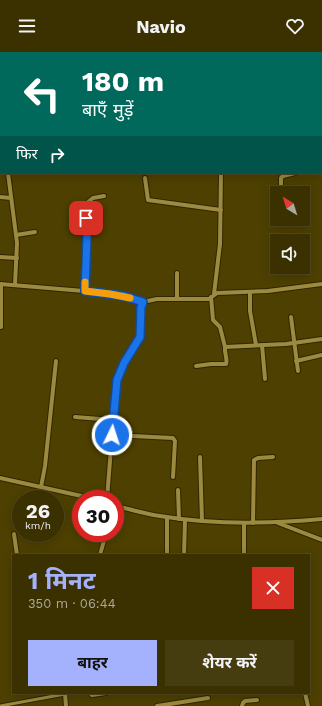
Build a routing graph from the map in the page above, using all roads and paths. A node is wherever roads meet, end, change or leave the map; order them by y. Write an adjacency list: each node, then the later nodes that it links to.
1 (8, 174): 8 (street)
2 (222, 174): 9 (street)
3 (291, 174): 5 (street)
4 (145, 178): 9 (street)
5 (281, 186)
6 (104, 196): 18 (street)
7 (0, 197): 8 (street)
8 (11, 198): 11 (street)
9 (221, 210): 20 (street)
10 (36, 232): 11 (street)
11 (16, 235): 13 (street)
12 (0, 257): 13 (street)
13 (17, 258): 17 (street)
14 (177, 273): 21 (street)
15 (0, 284): 17 (street); 24 (street)
16 (322, 284): 19 (street)
17 (15, 285): 18 (street)
18 (85, 291): 22 (street)
19 (250, 292): 20 (street); 27 (street)
20 (212, 296): 21 (street); 29 (street)
21 (177, 298): 22 (street)
22 (143, 302): 37 (street)
23 (291, 317): 26 (street)
24 (1, 327)
25 (322, 339): 26 (street)
26 (294, 343): 28 (street); 32 (street)
27 (256, 345): 28 (street); 29 (street)
28 (262, 345): 35 (street)
29 (225, 346): 33 (street)
30 (322, 355): 32 (street)
31 (56, 361): 43 (street)
32 (296, 361): 34 (street)
33 (196, 366)
34 (298, 371)
35 (265, 379)
36 (75, 417): 37 (street)
37 (113, 420): 38 (street)
38 (112, 435): 41 (street); 44 (street)
39 (200, 457): 52 (street)
40 (273, 458): 54 (street)
41 (173, 477)
42 (0, 478): 43 (street)
43 (41, 487): 46 (street)
44 (108, 490)
45 (178, 490): 49 (street)
46 (72, 494)
47 (124, 508): 48 (street)
48 (167, 517): 49 (street); 61 (street)
49 (179, 519): 51 (street)
50 (322, 519): 53 (street)
51 (185, 520): 52 (street); 62 (street)
52 (202, 521): 55 (street)
53 (277, 522): 54 (street); 56 (street)
54 (253, 523): 55 (street)
55 (244, 524): 63 (street)
56 (322, 540)
57 (15, 542): 59 (street)
58 (104, 542): 60 (street)
59 (17, 554)
60 (100, 554)
61 (167, 554)
62 (184, 554)
63 (244, 554)
64 (65, 694): 68 (lane); 69 (street)
65 (305, 694): 72 (street)
66 (208, 698): 70 (street)
67 (256, 700): 71 (street)
68 (0, 706)
69 (66, 706)
70 (157, 706)
71 (242, 706)
72 (308, 706)

